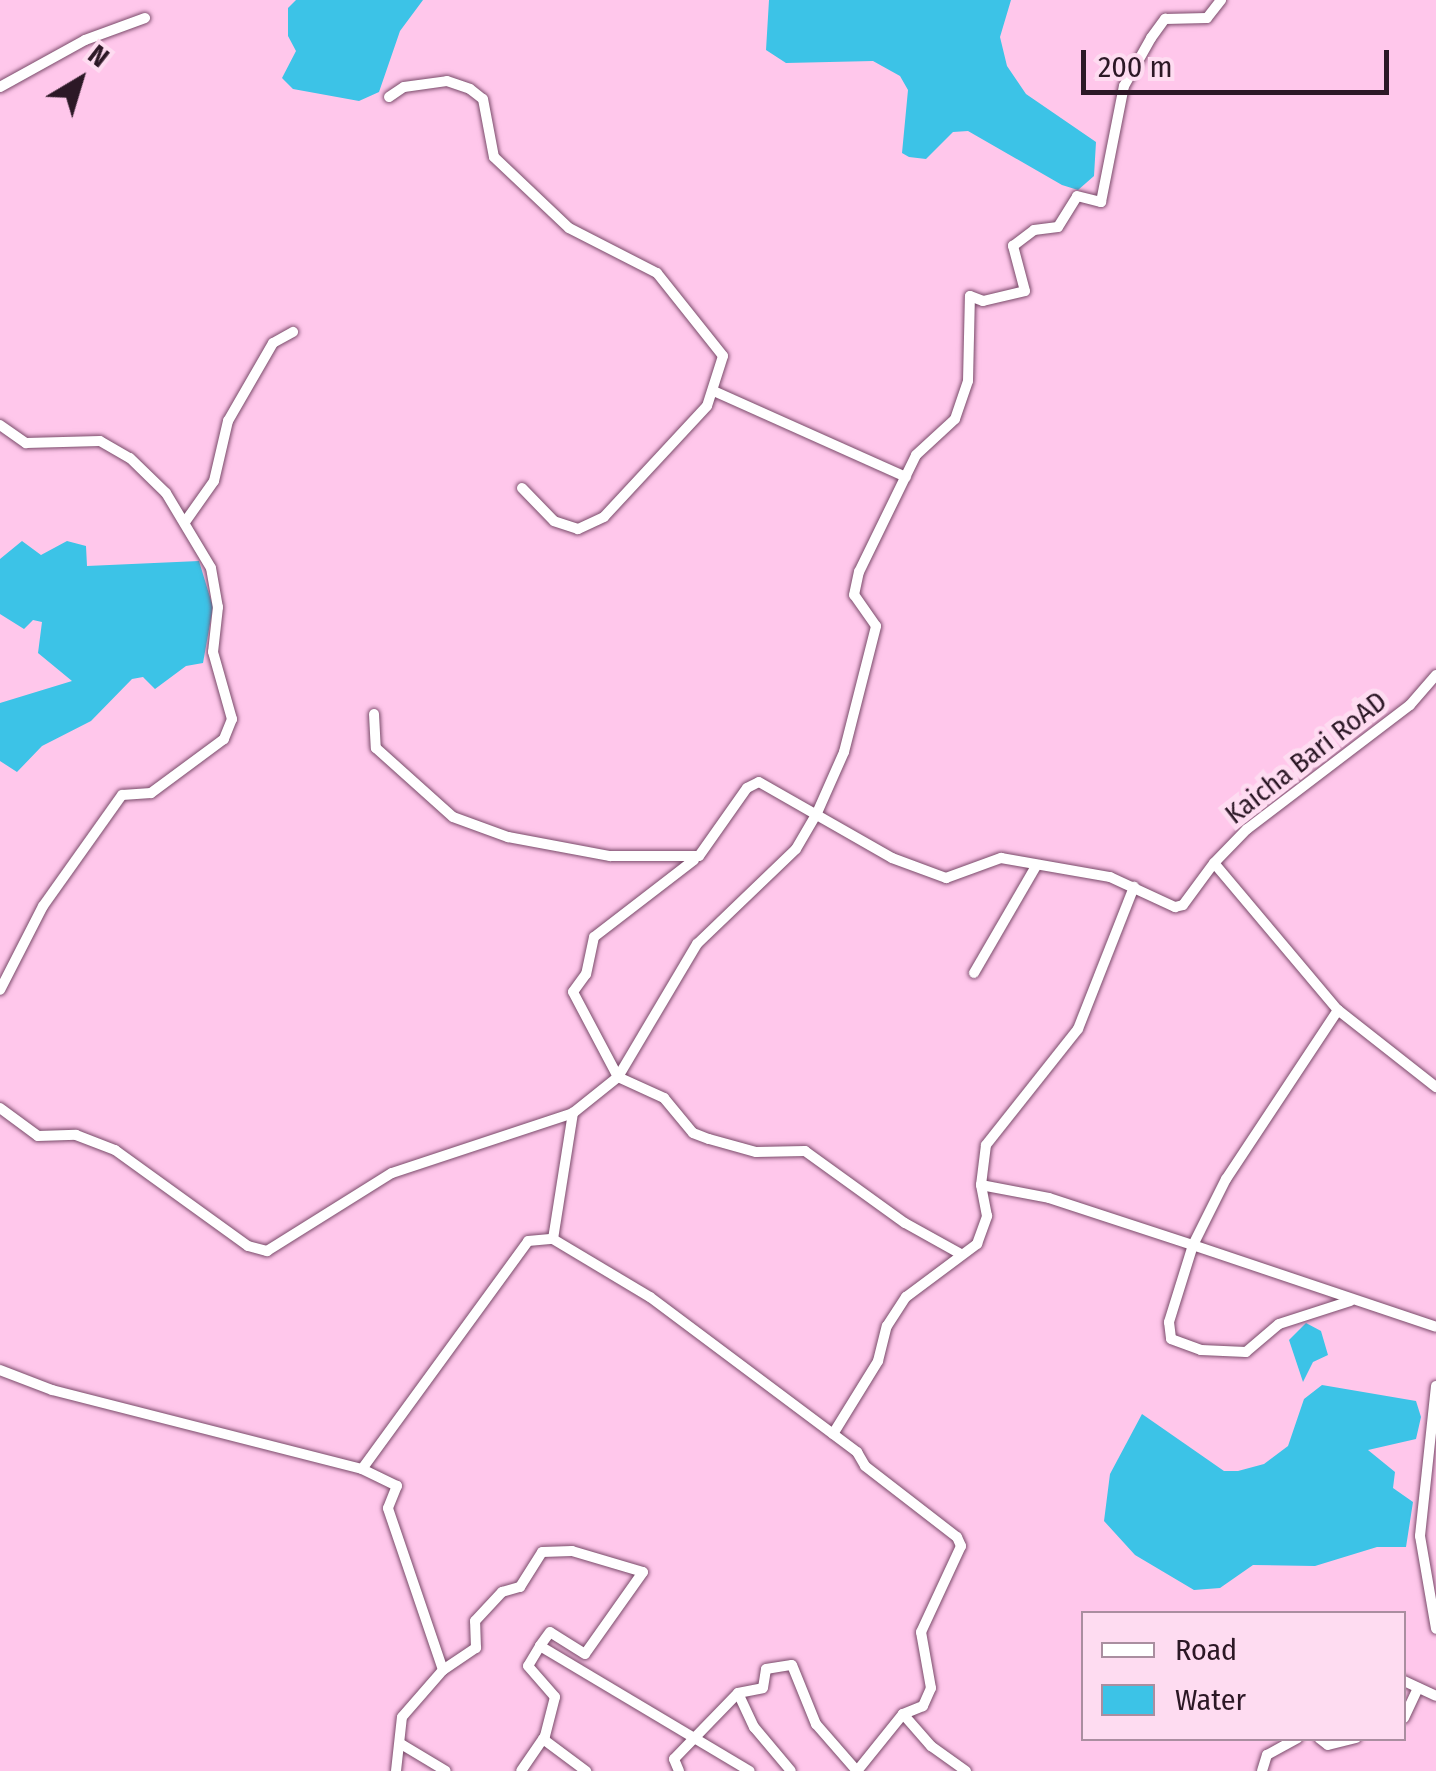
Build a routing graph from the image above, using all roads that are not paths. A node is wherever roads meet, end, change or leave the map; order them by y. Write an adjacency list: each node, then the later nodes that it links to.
1 (1220, 0): 8 (street)
2 (145, 18): 3 (street)
3 (0, 86)
4 (390, 96): 6 (street)
5 (293, 332): 10 (street)
6 (716, 392): 8 (street); 9 (street)
7 (0, 426): 10 (street)
8 (906, 476): 13 (street)
9 (522, 488)
10 (186, 522): 19 (street)
11 (1436, 676): 15 (street, Kaicha Bari RoAD)
12 (374, 714): 14 (street)
13 (817, 813): 14 (street); 16 (street); 21 (street)
14 (699, 856): 21 (street)
15 (1214, 864): 17 (street); 20 (street, Kaicha Bari RoAD)
16 (1036, 866): 17 (street); 18 (street)
17 (1134, 886): 25 (street)
18 (974, 972)
19 (0, 990)
20 (1338, 1010): 22 (street, Kaicha Bari RoAD); 27 (street)
21 (618, 1078): 24 (street); 28 (street)
22 (1436, 1087)
23 (0, 1108): 24 (street)
24 (573, 1113): 26 (street)
25 (981, 1185): 27 (street); 28 (street)
26 (553, 1239): 33 (street); 34 (street)
27 (1194, 1245): 29 (street); 29 (street)
28 (959, 1253): 33 (street)
29 (1350, 1301): 30 (street)
30 (1436, 1328)
31 (0, 1370): 34 (street)
32 (1436, 1386): 35 (street)
33 (833, 1434): 43 (street)
34 (362, 1468): 38 (street)
35 (1430, 1560): 36 (street)
36 (1436, 1629)
37 (540, 1646): 38 (street); 45 (street); 46 (street)
38 (443, 1670): 48 (street)
39 (1406, 1683): 40 (street)
40 (1418, 1688): 42 (street); 44 (street)
41 (738, 1694): 45 (street); 55 (street); 56 (street)
42 (1436, 1696)
43 (903, 1714): 56 (street); 57 (street)
44 (1406, 1714)
45 (694, 1737): 53 (street); 54 (street)
46 (543, 1739): 51 (street); 52 (street)
47 (1292, 1741): 58 (street)
48 (401, 1744): 49 (street); 50 (street)
49 (396, 1771)
50 (446, 1771)
51 (520, 1771)
52 (586, 1771)
53 (679, 1771)
54 (750, 1771)
55 (790, 1771)
56 (857, 1771)
57 (966, 1771)
58 (1262, 1771)

